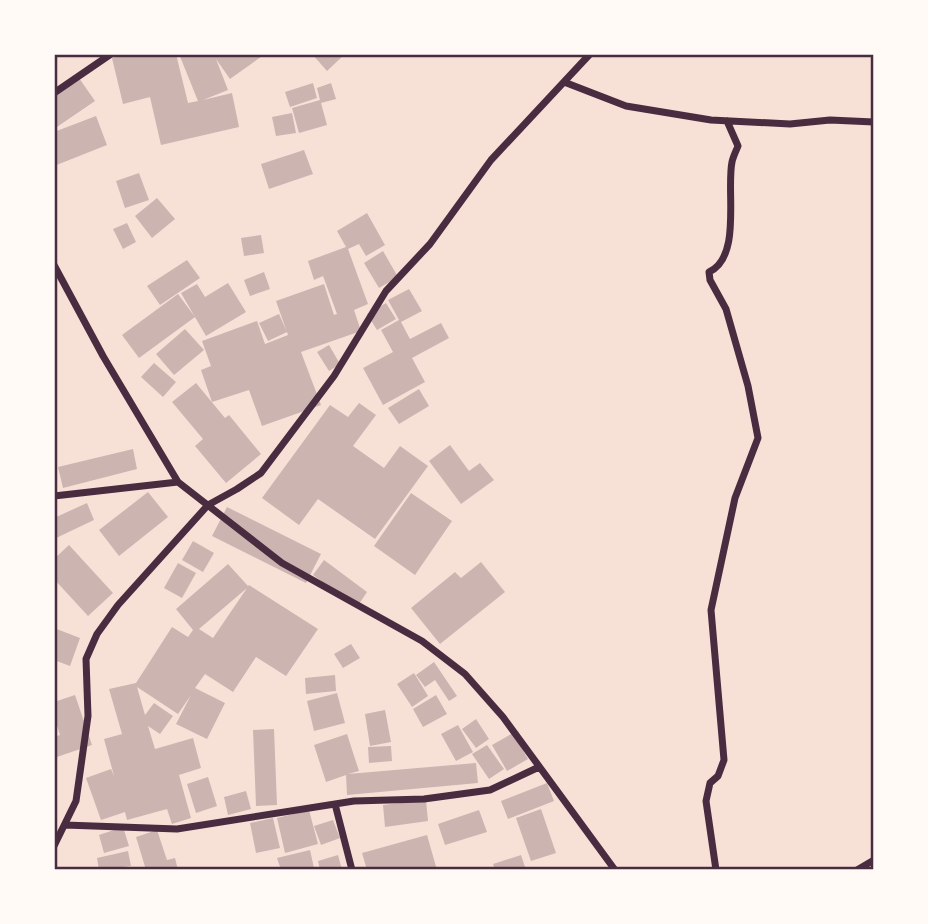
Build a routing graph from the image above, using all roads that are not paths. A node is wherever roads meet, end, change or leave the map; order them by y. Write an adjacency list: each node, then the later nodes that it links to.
1 (111, 54): 4 (street)
2 (590, 54): 3 (street)
3 (564, 82): 5 (street); 10 (street)
4 (54, 93)
5 (727, 121): 6 (street); 18 (street)
6 (874, 122)
7 (54, 265): 8 (street)
8 (178, 482): 9 (street); 10 (street)
9 (54, 496)
10 (208, 505): 11 (street); 13 (street)
11 (540, 767): 12 (street); 17 (street)
12 (335, 804): 13 (street); 16 (street)
13 (65, 825): 14 (street)
14 (54, 846)
15 (874, 860): 19 (street)
16 (352, 870)
17 (615, 870)
18 (716, 870)
19 (857, 870)

